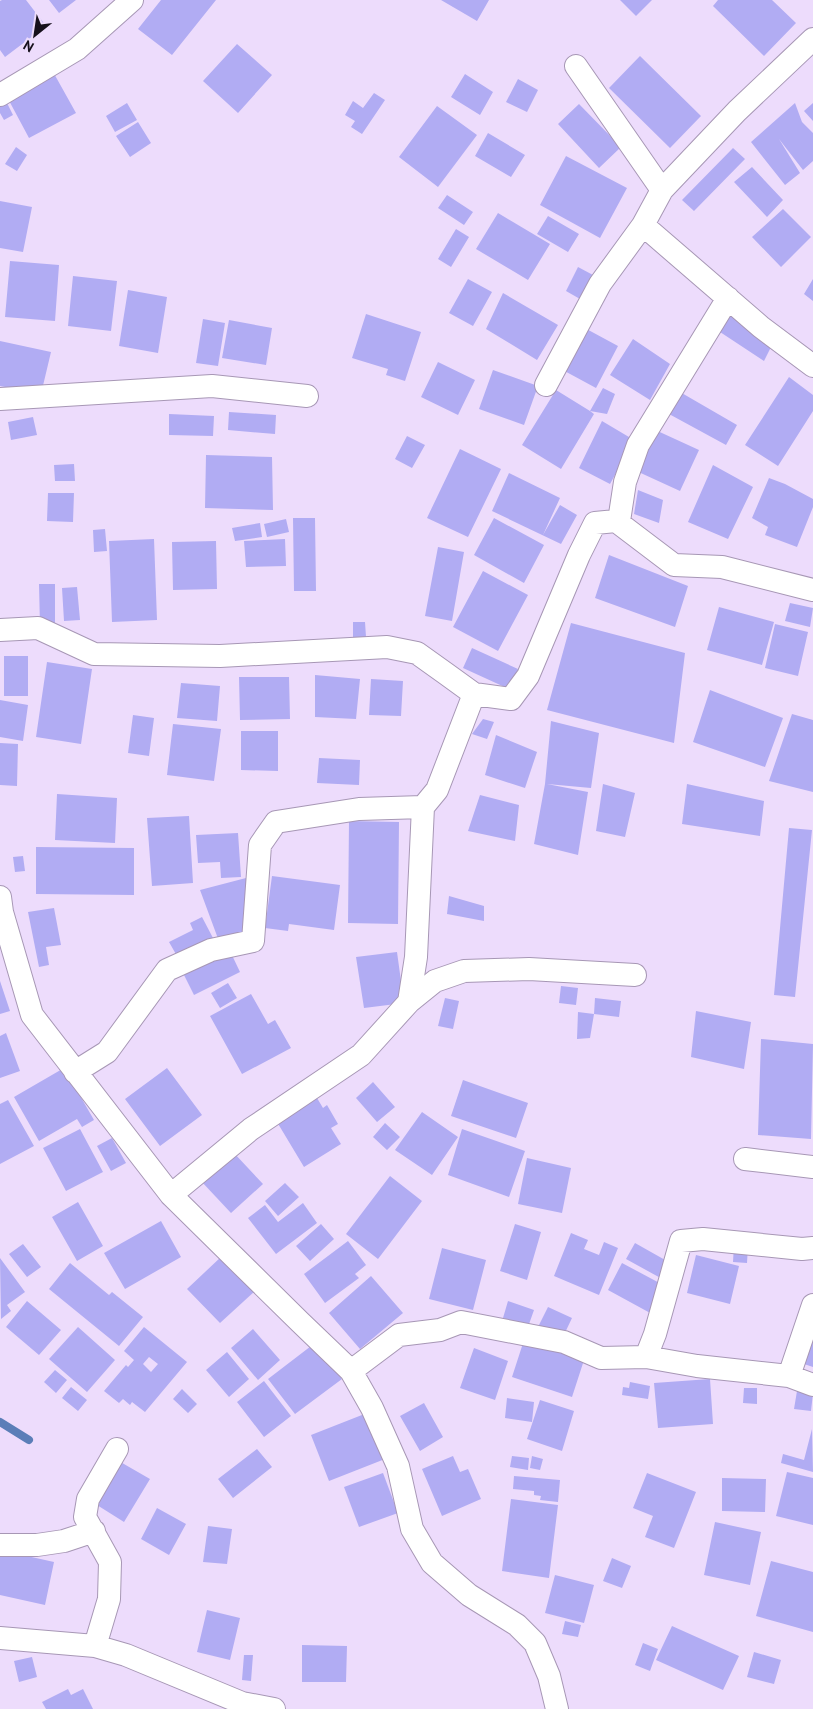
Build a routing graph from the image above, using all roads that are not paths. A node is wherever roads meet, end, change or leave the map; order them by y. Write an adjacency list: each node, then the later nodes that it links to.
1 (132, 0): 4 (street)
2 (813, 39): 5 (street)
3 (576, 66): 5 (street)
4 (0, 95)
5 (662, 190): 6 (street)
6 (643, 225): 7 (street); 9 (street)
7 (728, 298): 8 (street); 12 (street)
8 (813, 366)
9 (546, 385)
10 (307, 396): 11 (street)
11 (0, 399)
12 (616, 521): 13 (street); 15 (street)
13 (813, 590)
14 (0, 630): 15 (street)
15 (474, 694): 16 (street)
16 (423, 807): 19 (street); 20 (street)
17 (1, 907): 20 (street)
18 (634, 975): 19 (street)
19 (409, 1002): 23 (street)
20 (75, 1072): 23 (street)
21 (745, 1159): 22 (street)
22 (813, 1167)
23 (171, 1195): 27 (street)
24 (813, 1248): 26 (street)
25 (813, 1305): 28 (street)
26 (646, 1357): 27 (street); 28 (street)
27 (351, 1370): 36 (street)
28 (789, 1376): 29 (street)
29 (813, 1385)
30 (117, 1449): 31 (street)
31 (94, 1531): 32 (street); 34 (street)
32 (0, 1545)
33 (0, 1638): 34 (street)
34 (95, 1646): 35 (street)
35 (274, 1709)
36 (557, 1709)

